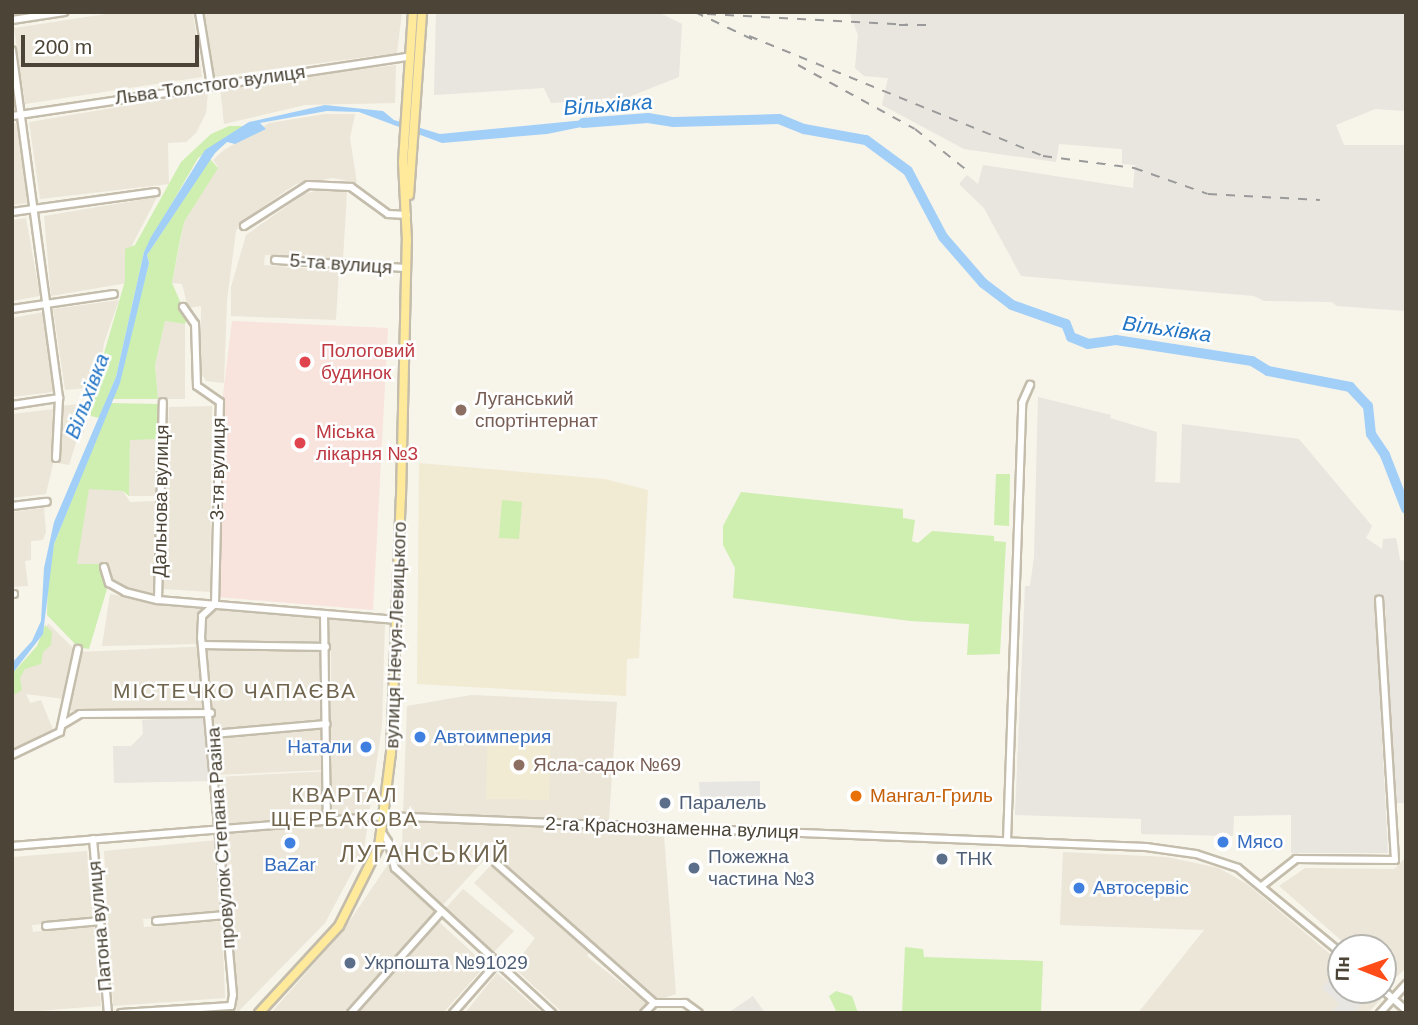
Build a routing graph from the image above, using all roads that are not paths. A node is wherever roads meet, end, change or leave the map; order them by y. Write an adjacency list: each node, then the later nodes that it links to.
1 (64, 12): 5 (street)
2 (199, 12): 8 (street)
3 (413, 12): 7 (main road, вулиця Нечуя-Левицького)
4 (422, 12): 14 (main road, вулиця Нечуя-Левицького)
5 (12, 20)
6 (12, 50): 9 (street)
7 (409, 57): 8 (street, Льва Толстого вулиця); 14 (main road, вулиця Нечуя-Левицького)
8 (211, 85): 9 (street, Льва Толстого вулиця)
9 (20, 114): 10 (street, Льва Толстого вулиця); 12 (street)
10 (12, 116)
11 (156, 192): 12 (street)
12 (34, 209): 13 (street); 19 (street)
13 (12, 212)
14 (407, 215): 15 (street); 17 (main road, вулиця Нечуя-Левицького)
15 (244, 226)
16 (275, 260): 17 (street, 5-та вулиця)
17 (407, 268): 34 (main road, вулиця Нечуя-Левицького)
18 (114, 293): 19 (street)
19 (48, 303): 21 (street); 23 (street)
20 (184, 307): 32 (street, 3-тя вулиця)
21 (12, 309)
22 (1030, 385): 48 (street)
23 (59, 398): 25 (street); 26 (street)
24 (163, 402): 31 (street, Дальнова вулиця)
25 (12, 405)
26 (55, 458)
27 (47, 502): 28 (street)
28 (12, 506)
29 (104, 567): 31 (street)
30 (1379, 598): 51 (street)
31 (158, 600): 32 (street)
32 (215, 604): 33 (street); 35 (street, провулок Степана Разіна)
33 (324, 614): 34 (street); 36 (street)
34 (397, 620): 43 (main road, вулиця Нечуя-Левицького)
35 (205, 645): 36 (street); 38 (street, провулок Степана Разіна)
36 (326, 647): 39 (street)
37 (78, 649): 40 (street)
38 (211, 713): 40 (street); 41 (street, провулок Степана Разіна)
39 (327, 724): 41 (street); 44 (street)
40 (62, 725): 42 (street)
41 (213, 734): 45 (street, провулок Степана Разіна)
42 (12, 755)
43 (383, 816): 44 (street, 2-га Краснознаменна вулиця); 46 (main road, вулиця Нечуя-Левицького); 48 (street, 2-га Краснознаменна вулиця)
44 (327, 820): 45 (street, 2-га Краснознаменна вулиця)
45 (220, 830): 47 (street, 2-га Краснознаменна вулиця); 53 (street, провулок Степана Разіна)
46 (381, 831): 52 (street); 62 (main road, вулиця Нечуя-Левицького)
47 (93, 839): 49 (street, 2-га Краснознаменна вулиця); 54 (street, Патона вулиця)
48 (1007, 841): 51 (street, 2-га Краснознаменна вулиця)
49 (12, 846)
50 (496, 863): 59 (street)
51 (1263, 885): 57 (street, 2-га Краснознаменна вулиця)
52 (441, 912): 58 (street); 63 (street)
53 (226, 915): 55 (street); 61 (street, провулок Степана Разіна)
54 (101, 920): 56 (street); 60 (street, Патона вулиця)
55 (156, 920)
56 (46, 926)
57 (1327, 941)
58 (498, 963): 64 (street); 65 (street)
59 (654, 1003): 66 (street); 67 (street)
60 (108, 1013)
61 (121, 1013)
62 (259, 1013)
63 (351, 1013)
64 (453, 1013)
65 (552, 1013)
66 (645, 1013)
67 (699, 1013)

